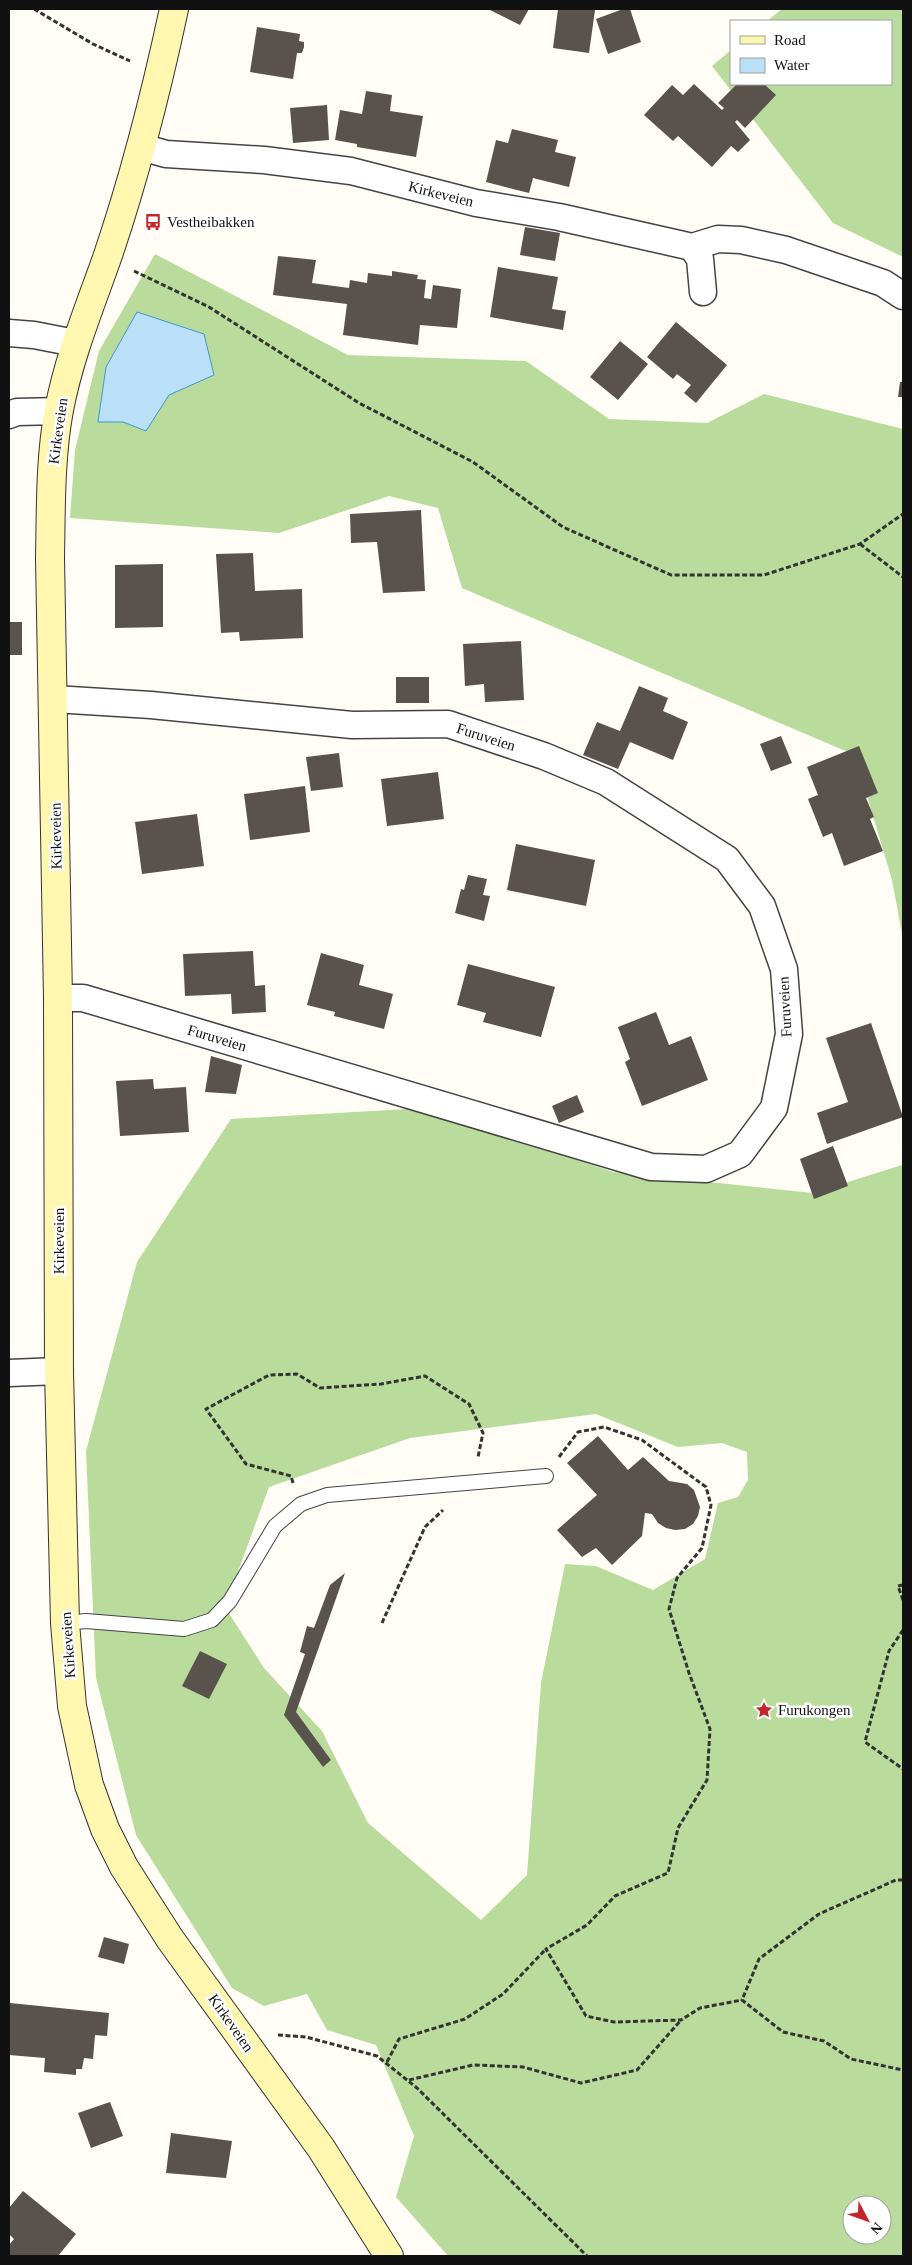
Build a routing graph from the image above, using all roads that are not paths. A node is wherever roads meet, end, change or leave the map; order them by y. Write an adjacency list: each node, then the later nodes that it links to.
1 (174, 9): 2 (main road, Kirkeveien)
2 (141, 147): 3 (street, Kirkeveien); 7 (main road, Kirkeveien)
3 (692, 247): 4 (street); 5 (street)
4 (703, 292)
5 (903, 296)
6 (9, 333): 7 (street)
7 (75, 343): 8 (main road, Kirkeveien)
8 (59, 411): 9 (street); 10 (main road, Kirkeveien)
9 (9, 415)
10 (54, 699): 11 (main road, Kirkeveien); 11 (street, Furuveien)
11 (58, 998): 12 (main road, Kirkeveien)
12 (59, 1371): 13 (street); 15 (main road, Kirkeveien)
13 (9, 1374)
14 (546, 1476): 15 (lane)
15 (65, 1623): 16 (main road, Kirkeveien)
16 (389, 2256)

